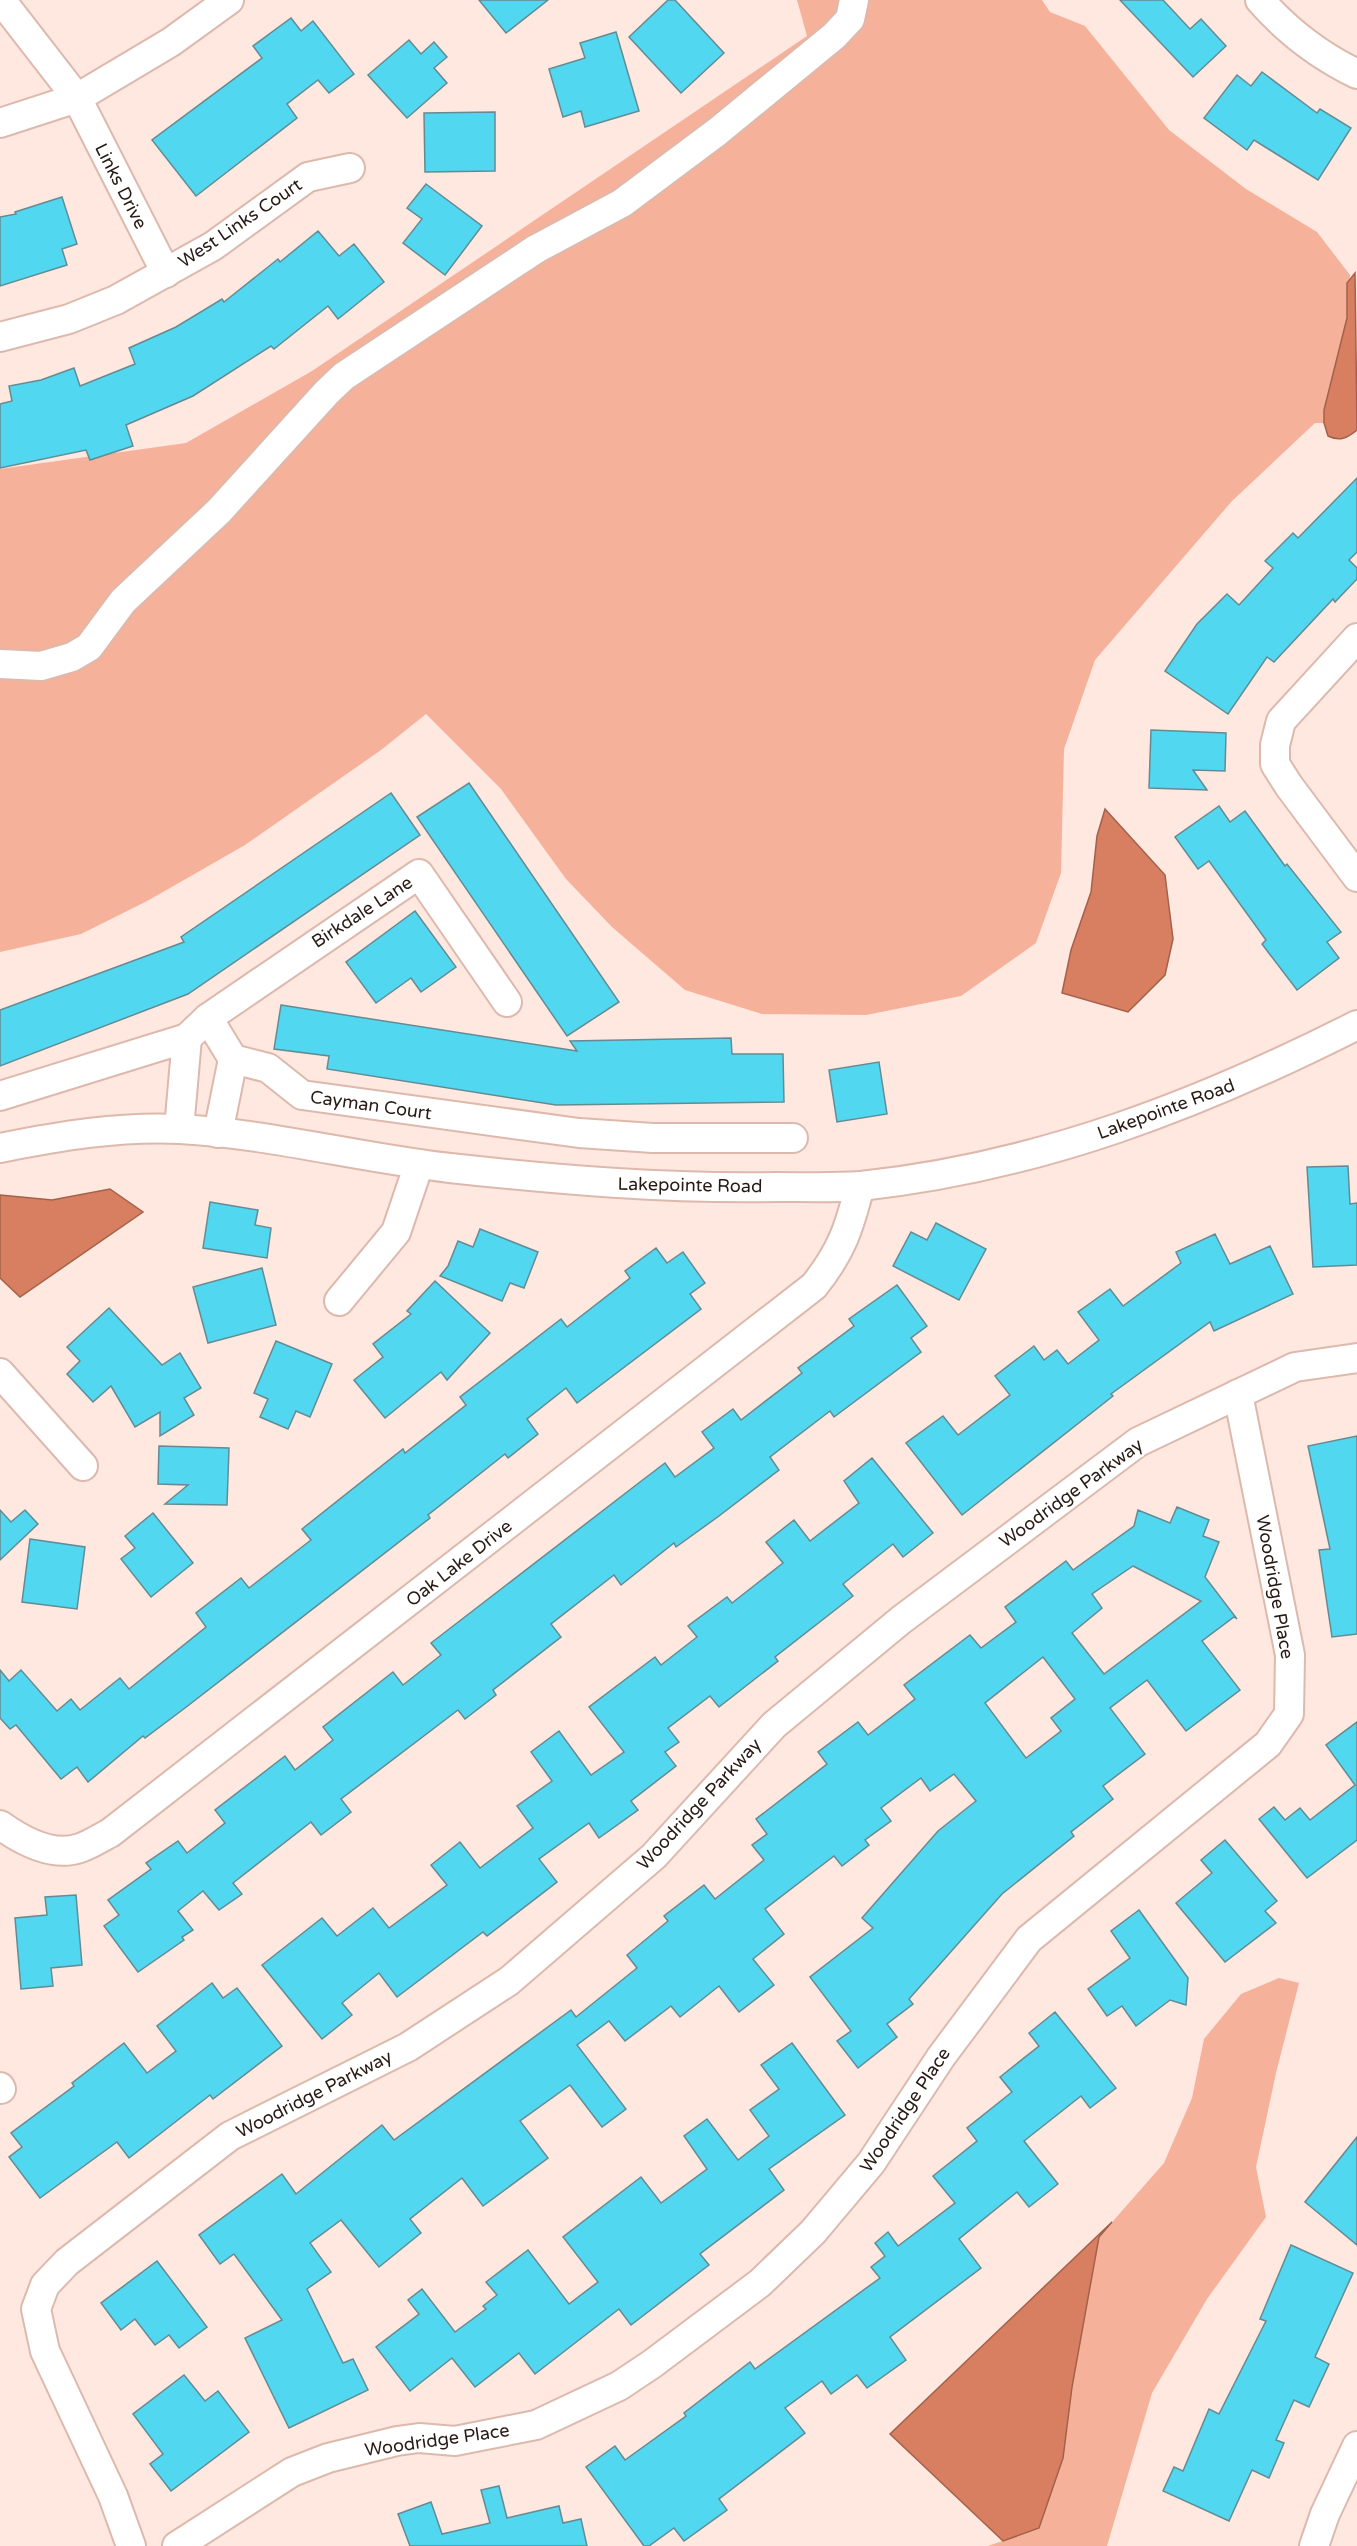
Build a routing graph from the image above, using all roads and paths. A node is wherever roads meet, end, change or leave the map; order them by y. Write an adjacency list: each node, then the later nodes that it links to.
1 (1, 0): 6 (street, Links Drive)
2 (229, 0): 6 (street)
3 (854, 0): 12 (street)
4 (1260, 0): 5 (street)
5 (1357, 74)
6 (77, 98): 7 (street); 9 (street, Links Drive)
7 (0, 123)
8 (350, 168): 9 (street, West Links Court)
9 (166, 273): 10 (street, West Links Court)
10 (0, 337)
11 (1357, 638): 13 (street)
12 (0, 664)
13 (1357, 878)
14 (507, 1002): 15 (street, Birkdale Lane)
15 (208, 1018): 17 (street); 18 (street)
16 (1357, 1025): 25 (street, Lakepointe Road)
17 (187, 1038): 19 (street); 20 (street)
18 (233, 1059): 21 (street); 22 (street, Cayman Court)
19 (0, 1096)
20 (179, 1129): 21 (street, Lakepointe Road); 23 (street, Lakepointe Road)
21 (218, 1133): 24 (street, Lakepointe Road)
22 (793, 1138)
23 (0, 1148)
24 (419, 1164): 25 (street, Lakepointe Road); 26 (street)
25 (860, 1186): 31 (street, Oak Lake Drive)
26 (339, 1301)
27 (1357, 1358): 29 (street, Woodridge Parkway)
28 (0, 1373): 30 (street)
29 (1238, 1394): 33 (street, Woodridge Parkway); 34 (street, Woodridge Place)
30 (83, 1466)
31 (0, 1825)
32 (1357, 2446): 35 (street)
33 (131, 2546)
34 (177, 2546)
35 (1314, 2546)

